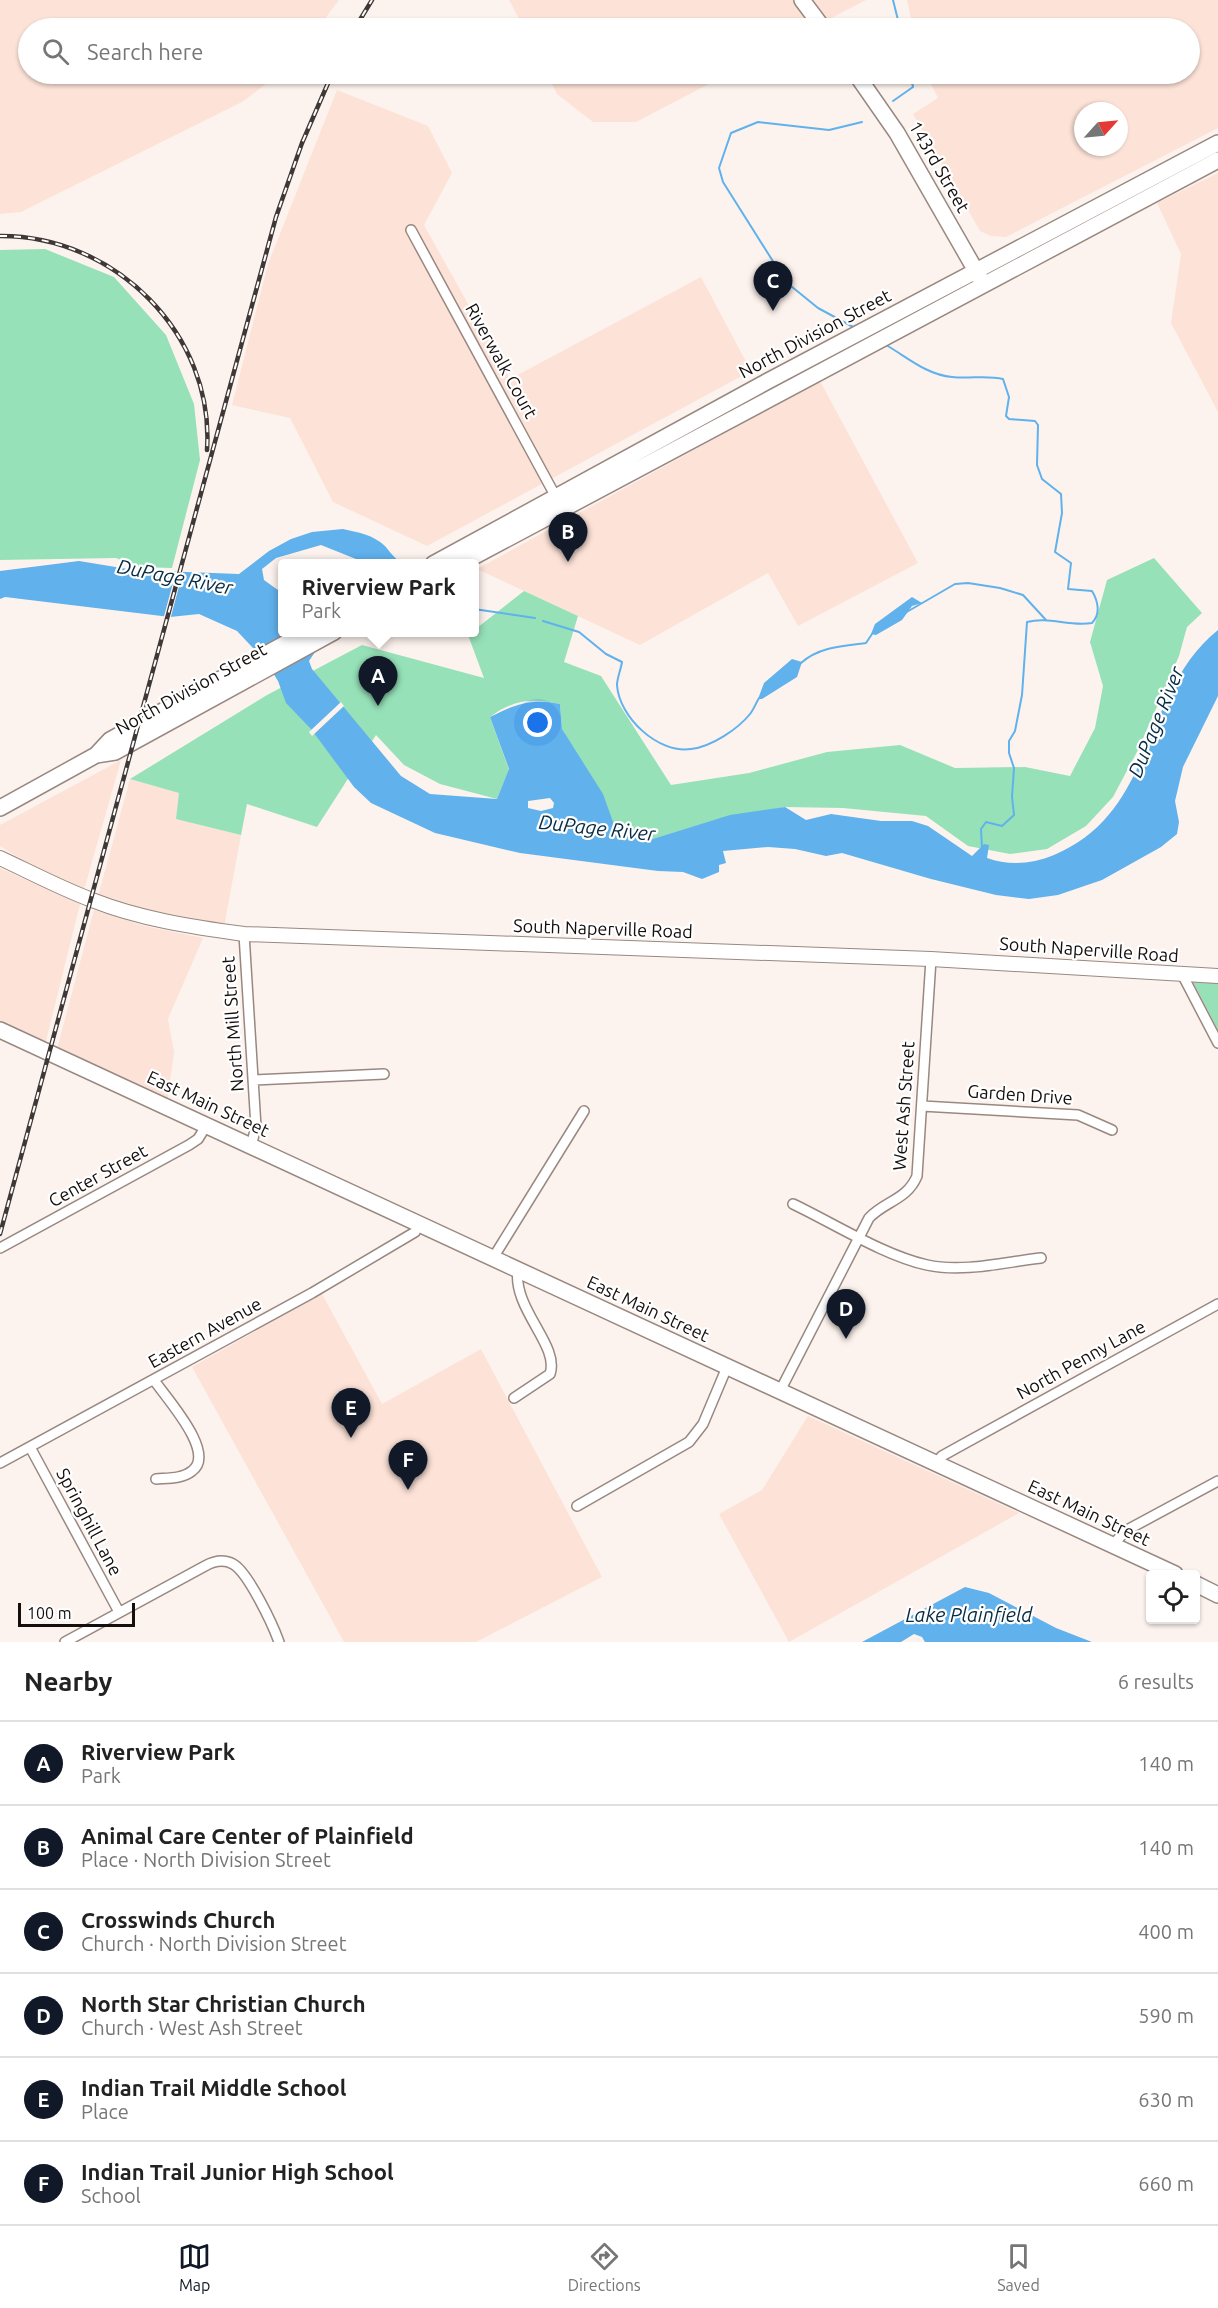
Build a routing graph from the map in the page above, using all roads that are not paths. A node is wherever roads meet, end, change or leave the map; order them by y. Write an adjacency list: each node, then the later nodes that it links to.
1 (802, 0): 2 (main road)
2 (816, 18)
3 (863, 84): 7 (main road, 143rd Street)
4 (1218, 143): 7 (main road, North Division Street)
5 (1218, 160): 7 (main road, North Division Street)
6 (411, 230): 9 (street, Riverwalk Court)
7 (979, 277): 8 (main road, North Division Street); 8 (main road, North Division Street)
8 (771, 388): 9 (main road, North Division Street)
9 (559, 502): 10 (main road, North Division Street); 11 (main road, North Division Street)
10 (443, 559)
11 (468, 559)
12 (300, 637): 14 (main road, North Division Street)
13 (323, 637): 14 (main road, North Division Street)
14 (255, 668): 15 (main road, North Division Street)
15 (0, 808)
16 (0, 858): 17 (main road, South Naperville Road)
17 (244, 934): 18 (main road, South Naperville Road); 24 (street, North Mill Street)
18 (931, 958): 19 (main road, South Naperville Road); 25 (street, West Ash Street)
19 (1182, 974): 20 (main road, South Naperville Road); 22 (street)
20 (1218, 976)
21 (0, 1030): 27 (main road, East Main Street)
22 (1218, 1043)
23 (384, 1074): 24 (street)
24 (254, 1080): 29 (street, North Mill Street)
25 (922, 1106): 28 (street, Garden Drive); 32 (street, West Ash Street)
26 (584, 1111): 34 (street)
27 (206, 1126): 29 (main road, East Main Street); 33 (street, Center Street)
28 (1112, 1130)
29 (251, 1146): 31 (main road, East Main Street)
30 (794, 1204): 32 (street)
31 (419, 1224): 34 (main road, East Main Street); 39 (street, Eastern Avenue)
32 (859, 1236): 35 (street); 40 (street, West Ash Street)
33 (0, 1248)
34 (493, 1258): 36 (main road, East Main Street)
35 (1041, 1258)
36 (518, 1269): 38 (main road, East Main Street); 41 (street)
37 (1218, 1304): 44 (street, North Penny Lane)
38 (727, 1367): 40 (main road, East Main Street); 47 (street)
39 (154, 1380): 42 (street, Eastern Avenue); 45 (street)
40 (780, 1391): 44 (main road, East Main Street)
41 (514, 1398)
42 (30, 1447): 43 (street, Eastern Avenue); 52 (street, Springhill Lane)
43 (0, 1462)
44 (936, 1463): 48 (main road, East Main Street)
45 (156, 1479)
46 (1218, 1480): 48 (street)
47 (578, 1506)
48 (1112, 1545): 49 (main road, East Main Street)
49 (1164, 1570)
50 (1200, 1586): 51 (main road)
51 (1218, 1595)
52 (119, 1612): 53 (street); 54 (street)
53 (65, 1642)
54 (279, 1642)

